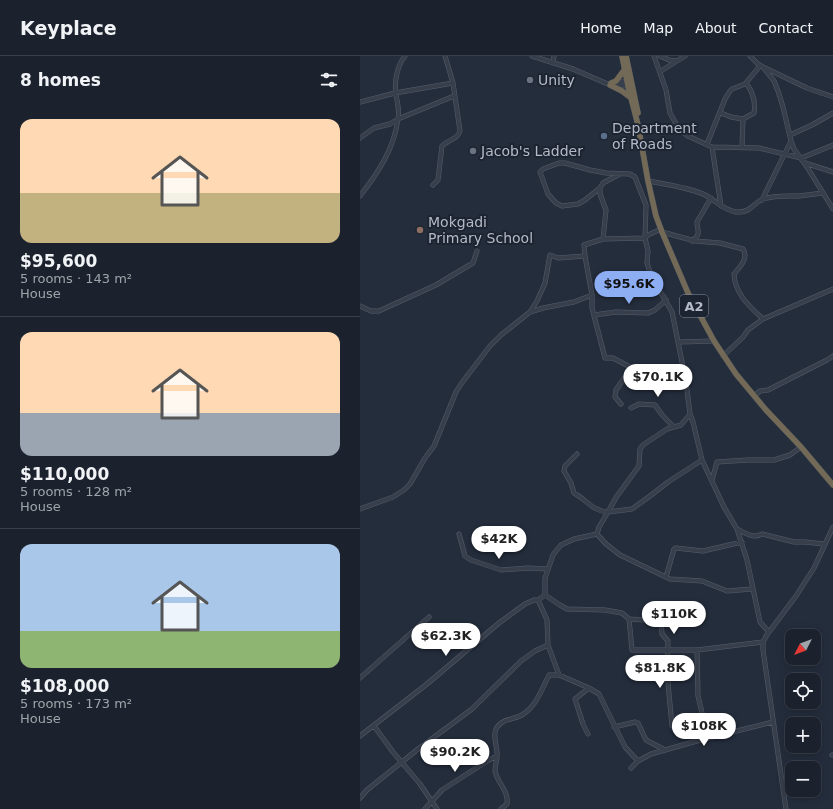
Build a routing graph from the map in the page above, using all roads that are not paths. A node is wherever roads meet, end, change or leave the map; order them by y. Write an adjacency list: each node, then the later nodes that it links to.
1 (405, 56): 20 (street)
2 (445, 56): 16 (street)
3 (532, 56): 12 (street)
4 (554, 56): 12 (street)
5 (622, 56): 14 (highway, A2)
6 (626, 56): 19 (highway, A2)
7 (654, 56): 15 (street)
8 (660, 56): 11 (street)
9 (685, 56): 11 (street)
10 (750, 56): 13 (street)
11 (676, 61): 15 (street)
12 (553, 62): 18 (street)
13 (762, 66): 17 (street); 23 (street); 30 (street)
14 (625, 69): 18 (highway); 19 (highway, A2)
15 (661, 71): 33 (street)
16 (453, 83): 20 (street); 21 (street)
17 (746, 83): 25 (street); 28 (street)
18 (608, 84): 19 (street); 22 (highway)
19 (630, 84): 22 (highway, A2); 29 (highway, A2)
20 (395, 93): 24 (street); 27 (street)
21 (454, 96): 27 (street); 43 (street)
22 (630, 97): 29 (highway, A2)
23 (833, 97)
24 (360, 102)
25 (721, 113): 28 (street); 33 (street)
26 (833, 113): 30 (street)
27 (398, 119): 31 (street); 46 (street)
28 (743, 119): 36 (street)
29 (638, 125): 42 (highway, A2)
30 (790, 135): 32 (street)
31 (360, 138)
32 (791, 141): 37 (street); 38 (street)
33 (707, 144): 35 (street)
34 (833, 144): 38 (street)
35 (712, 146): 36 (street); 49 (street)
36 (742, 147): 37 (street)
37 (785, 153): 38 (street); 48 (street)
38 (801, 158): 39 (street)
39 (804, 162): 40 (street); 45 (street)
40 (833, 172)
41 (620, 174): 44 (street); 44 (street); 52 (street)
42 (648, 181): 47 (street); 51 (highway, A2)
43 (433, 185)
44 (600, 188): 53 (street)
45 (823, 193): 48 (street); 50 (street)
46 (360, 196)
47 (711, 198): 49 (street); 54 (street)
48 (762, 200): 49 (street)
49 (721, 206)
50 (833, 209)
51 (661, 231): 52 (street); 54 (street); 64 (highway, A2)
52 (645, 238): 53 (street); 59 (street)
53 (603, 240): 56 (street)
54 (692, 241): 63 (street)
55 (477, 252): 60 (street)
56 (585, 256): 58 (street); 61 (street)
57 (833, 289): 63 (street)
58 (592, 294): 61 (street); 62 (street)
59 (666, 300): 62 (street); 65 (street)
60 (360, 306)
61 (530, 312): 82 (street)
62 (594, 315): 68 (street)
63 (763, 319): 66 (street)
64 (714, 341): 65 (street); 66 (highway, A2)
65 (679, 342): 69 (street)
66 (723, 356): 70 (highway, A2)
67 (833, 356): 70 (street)
68 (631, 368): 69 (street); 71 (street)
69 (686, 382): 73 (street)
70 (754, 396): 75 (highway, A2)
71 (621, 404)
72 (631, 408): 74 (street)
73 (690, 414): 74 (street); 78 (street)
74 (674, 427): 83 (street)
75 (801, 447): 77 (highway, A2); 79 (street)
76 (577, 454): 83 (street)
77 (810, 456): 80 (highway, A2); 81 (highway, A2)
78 (702, 460): 79 (street); 83 (street)
79 (712, 480): 85 (street)
80 (833, 481)
81 (833, 485)
82 (360, 509)
83 (608, 512): 87 (street)
84 (833, 527): 89 (street); 90 (street)
85 (737, 529): 88 (street); 89 (street)
86 (459, 534): 91 (street)
87 (597, 534): 91 (street); 92 (street)
88 (742, 542): 92 (street); 93 (street)
89 (824, 544): 90 (street)
90 (814, 568): 98 (street)
91 (548, 569): 94 (street)
92 (666, 577): 93 (street)
93 (752, 589): 98 (street)
94 (545, 595): 95 (street); 97 (street)
95 (538, 600): 100 (street); 107 (street)
96 (429, 617): 104 (street)
97 (629, 619): 101 (street); 101 (street)
98 (769, 632): 99 (street)
99 (763, 642): 102 (street); 106 (street)
100 (548, 645): 103 (street); 116 (street)
101 (667, 650): 102 (street); 108 (street)
102 (697, 650): 112 (street)
103 (559, 675): 105 (street); 114 (street)
104 (360, 678)
105 (589, 688): 109 (street); 110 (street)
106 (773, 722): 112 (street); 123 (street)
107 (374, 726): 111 (street); 116 (street)
108 (672, 726)
109 (614, 727): 113 (street); 115 (street)
110 (588, 734)
111 (360, 736)
112 (708, 738): 113 (street)
113 (665, 750): 115 (street)
114 (498, 756): 119 (street); 122 (street)
115 (638, 761): 117 (street)
116 (402, 762): 118 (street); 119 (street)
117 (631, 768)
118 (360, 798)
119 (432, 803): 120 (street); 121 (street)
120 (425, 809)
121 (436, 809)
122 (501, 809)
123 (786, 809)

